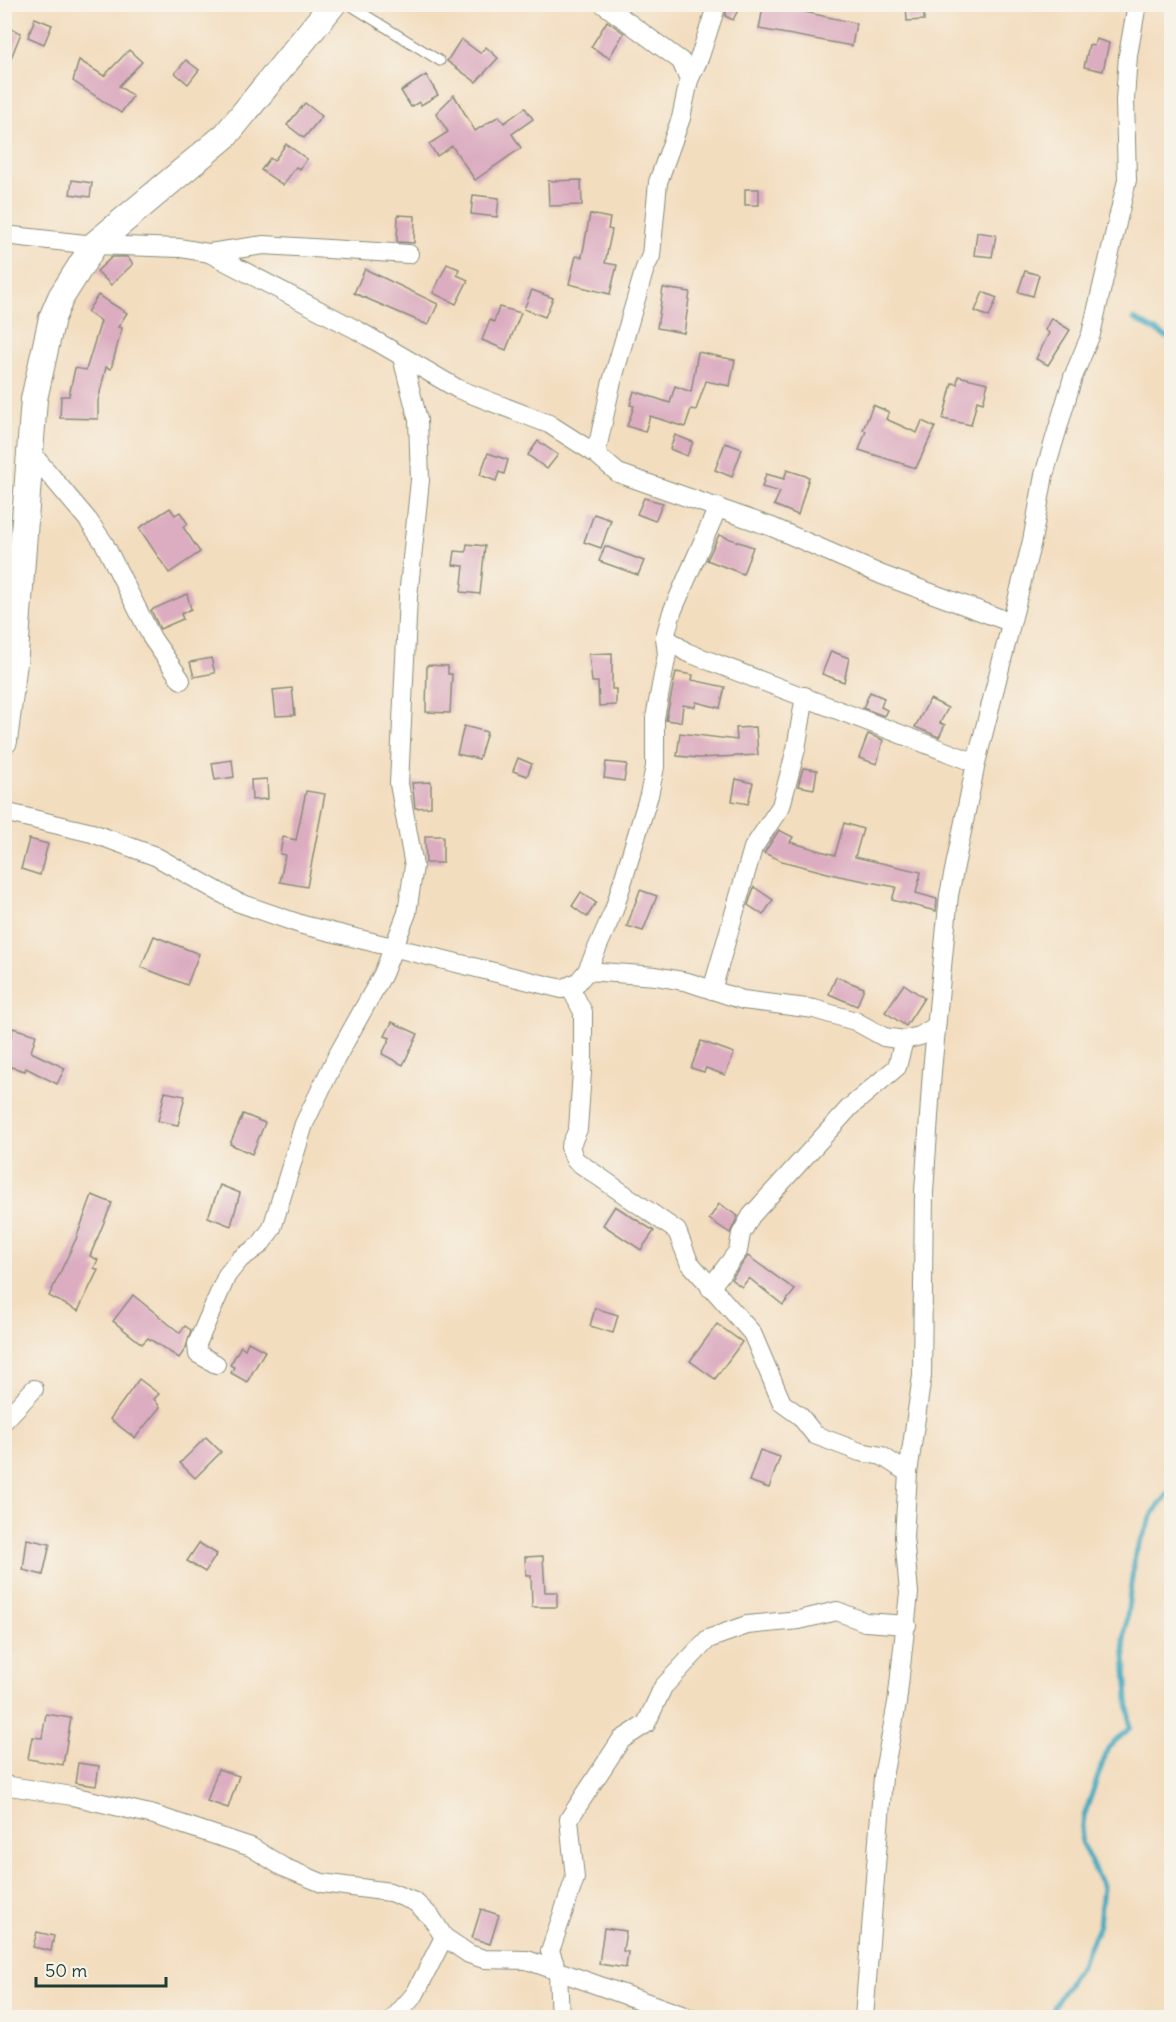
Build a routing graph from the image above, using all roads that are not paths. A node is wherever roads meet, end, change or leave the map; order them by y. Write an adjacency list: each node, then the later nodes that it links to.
1 (333, 4): 9 (street)
2 (348, 4): 6 (lane)
3 (603, 4): 7 (street)
4 (717, 4): 7 (street)
5 (1137, 4): 16 (street)
6 (440, 61)
7 (689, 80): 14 (street)
8 (4, 235): 9 (street)
9 (94, 245): 10 (street); 13 (street)
10 (209, 253): 11 (street); 12 (street)
11 (409, 254)
12 (402, 357): 14 (street); 23 (street)
13 (29, 450): 18 (street); 20 (street)
14 (596, 454): 15 (street)
15 (718, 507): 16 (street); 17 (street)
16 (1010, 622): 21 (street)
17 (665, 637): 19 (street); 24 (street)
18 (181, 680)
19 (805, 696): 21 (street); 26 (street)
20 (4, 741)
21 (976, 763): 27 (street)
22 (4, 813): 23 (street)
23 (392, 947): 25 (street); 30 (street)
24 (587, 971): 25 (street); 26 (street)
25 (570, 987): 29 (street)
26 (712, 990): 28 (street)
27 (936, 1026): 28 (street); 33 (street)
28 (904, 1040): 29 (street)
29 (710, 1288): 33 (street)
30 (216, 1364)
31 (34, 1389): 32 (street)
32 (4, 1421)
33 (908, 1473): 34 (street)
34 (907, 1625): 37 (street); 41 (street)
35 (4, 1785): 36 (street)
36 (444, 1937): 37 (street); 38 (street)
37 (558, 1973): 39 (street); 40 (street)
38 (394, 2018)
39 (560, 2018)
40 (690, 2018)
41 (864, 2018)

